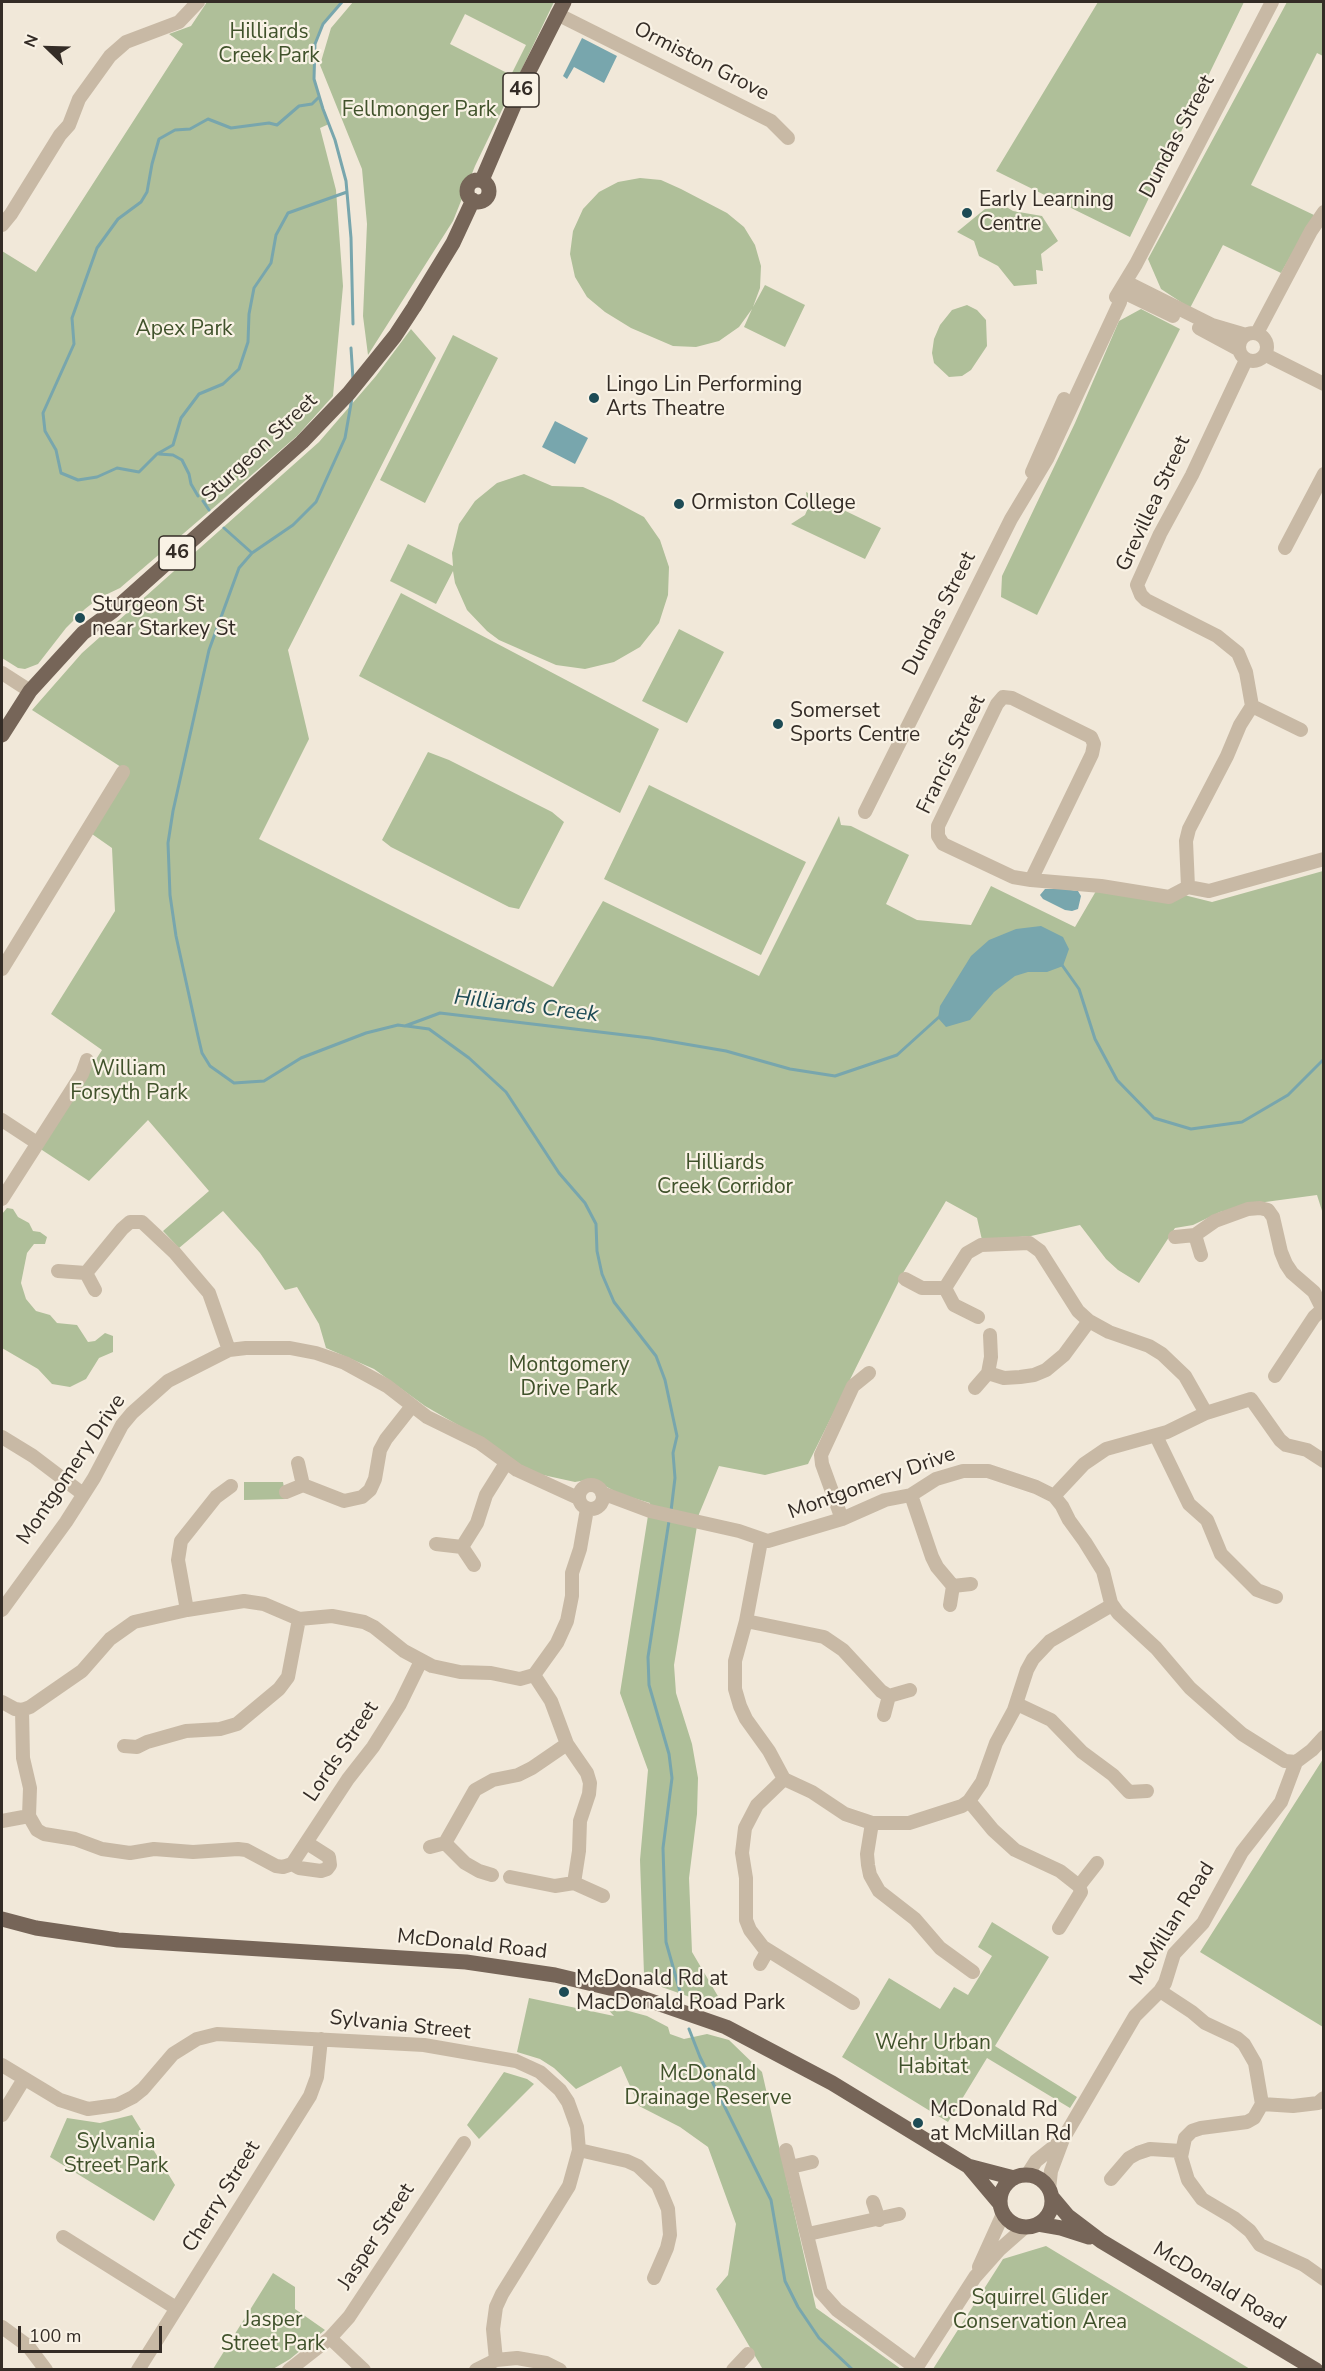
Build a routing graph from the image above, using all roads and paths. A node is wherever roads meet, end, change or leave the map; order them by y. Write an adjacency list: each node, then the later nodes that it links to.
1 (198, 2): 6 (street)
2 (1272, 2): 7 (street, Dundas Street)
3 (561, 8): 4 (street, Ormiston Grove); 15 (main road, Sturgeon Street / 46)
4 (788, 138)
5 (1323, 212): 8 (street)
6 (2, 225)
7 (1124, 286): 8 (street); 9 (street); 20 (street, Dundas Street)
8 (1252, 334): 9 (street); 10 (street)
9 (1242, 354): 10 (street); 16 (street, Grevillea Street)
10 (1266, 355): 11 (street)
11 (1323, 384)
12 (1323, 474): 13 (street)
13 (1285, 548)
14 (2, 673): 15 (street)
15 (30, 691): 18 (main road, 46)
16 (1252, 706): 17 (street); 23 (street)
17 (1301, 730)
18 (2, 735)
19 (123, 772): 24 (street)
20 (865, 812)
21 (1323, 859): 23 (street, Francis Street)
22 (1031, 880): 22 (street, Francis Street); 23 (street, Francis Street)
23 (1188, 887)
24 (2, 969)
25 (87, 1060): 27 (street)
26 (2, 1120): 27 (street)
27 (37, 1143): 28 (street)
28 (2, 1199)
29 (1195, 1235): 30 (street); 31 (street); 37 (street)
30 (1174, 1237)
31 (1201, 1255)
32 (58, 1271): 33 (street)
33 (86, 1273): 36 (street); 41 (street)
34 (905, 1278): 35 (street)
35 (945, 1288): 38 (street); 39 (street)
36 (95, 1290)
37 (1323, 1308): 44 (street)
38 (978, 1317)
39 (1089, 1321): 43 (street); 47 (street)
40 (990, 1335): 43 (street)
41 (229, 1350): 46 (street, Montgomery Drive); 56 (street, Montgomery Drive)
42 (868, 1373): 60 (street)
43 (988, 1373): 45 (street)
44 (1275, 1376)
45 (975, 1388)
46 (412, 1406): 52 (street, Montgomery Drive); 54 (street)
47 (1206, 1413): 48 (street); 50 (street)
48 (1156, 1436): 58 (street); 67 (street)
49 (2, 1437): 56 (street)
50 (1323, 1461)
51 (298, 1463): 54 (street)
52 (506, 1463): 59 (street, Montgomery Drive); 63 (street)
53 (234, 1484): 71 (street)
54 (303, 1485): 55 (street)
55 (286, 1492)
56 (83, 1494): 70 (street, Montgomery Drive)
57 (911, 1495): 58 (street, Montgomery Drive); 60 (street, Montgomery Drive); 66 (street)
58 (1054, 1496): 69 (street)
59 (590, 1499): 61 (street, Montgomery Drive); 75 (street)
60 (842, 1519): 61 (street, Montgomery Drive)
61 (761, 1540): 73 (street)
62 (436, 1544): 63 (street)
63 (462, 1547): 64 (street)
64 (474, 1565)
65 (971, 1584): 66 (street)
66 (953, 1586): 68 (street)
67 (1276, 1598)
68 (950, 1605)
69 (1112, 1605): 79 (street); 85 (street)
70 (2, 1610)
71 (187, 1610): 72 (street); 80 (street)
72 (299, 1619): 74 (street); 84 (street)
73 (746, 1621): 77 (street); 86 (street)
74 (421, 1661): 75 (street); 92 (street, Lords Street)
75 (534, 1675): 83 (street)
76 (910, 1690): 77 (street)
77 (889, 1696): 81 (street)
78 (2, 1702): 80 (street)
79 (1017, 1704): 87 (street); 88 (street)
80 (22, 1710): 89 (street)
81 (884, 1715)
82 (1323, 1737): 85 (street, McMillan Road)
83 (567, 1744): 93 (street); 99 (street)
84 (132, 1752)
85 (1296, 1762): 107 (street, McMillan Road)
86 (784, 1779): 91 (street); 104 (street)
87 (1147, 1791)
88 (969, 1800): 91 (street); 100 (street)
89 (29, 1816): 90 (street); 96 (street)
90 (2, 1821)
91 (872, 1823): 106 (street)
92 (307, 1843): 96 (street, Lords Street); 96 (street)
93 (445, 1843): 94 (street); 97 (street)
94 (430, 1847)
95 (1097, 1863): 100 (street)
96 (292, 1864)
97 (482, 1874)
98 (517, 1881): 99 (street)
99 (574, 1883): 101 (street)
100 (1079, 1886): 103 (street)
101 (603, 1896)
102 (2, 1919): 122 (main road, McDonald Road)
103 (1059, 1928)
104 (768, 1950): 105 (street); 108 (street)
105 (760, 1964)
106 (973, 1972)
107 (1160, 1991): 113 (street); 116 (street, McMillan Road)
108 (854, 2003)
109 (321, 2039): 111 (street, Sylvania Street); 118 (street, Sylvania Street); 138 (street, Cherry Street)
110 (2, 2065): 111 (street, Sylvania Street)
111 (24, 2079): 114 (street)
112 (1321, 2101): 113 (street); 115 (street)
113 (1262, 2104): 120 (street)
114 (2, 2115)
115 (1323, 2117)
116 (1063, 2139): 124 (street, McMillan Road); 126 (street, McMillan Road)
117 (464, 2143): 140 (street, Jasper Street)
118 (579, 2150): 136 (street); 142 (street, Sylvania Street)
119 (786, 2150): 123 (street)
120 (1181, 2151): 125 (street); 137 (street)
121 (812, 2162): 123 (street)
122 (968, 2166): 124 (main road, McDonald Road); 128 (main road, McDonald Road)
123 (791, 2167): 132 (street)
124 (1021, 2176): 126 (main road); 128 (main road)
125 (1117, 2177)
126 (1050, 2193): 131 (main road); 134 (main road, McDonald Road)
127 (873, 2202): 130 (street)
128 (1001, 2209): 131 (main road); 135 (street)
129 (899, 2214): 130 (street)
130 (879, 2220): 132 (street)
131 (1031, 2226): 134 (main road, McDonald Road); 135 (street)
132 (808, 2234): 143 (street)
133 (63, 2237): 138 (street)
134 (1101, 2241): 151 (main road, McDonald Road)
135 (975, 2277): 143 (street)
136 (654, 2278)
137 (1323, 2279)
138 (176, 2308): 145 (street, Cherry Street)
139 (2, 2327): 144 (street)
140 (330, 2338): 146 (street, Jasper Street); 147 (street)
141 (748, 2354): 150 (street)
142 (496, 2360): 148 (street); 149 (street)
143 (916, 2369)
144 (46, 2370)
145 (138, 2370)
146 (289, 2370)
147 (364, 2370)
148 (476, 2370)
149 (560, 2370)
150 (734, 2370)
151 (1316, 2370)

